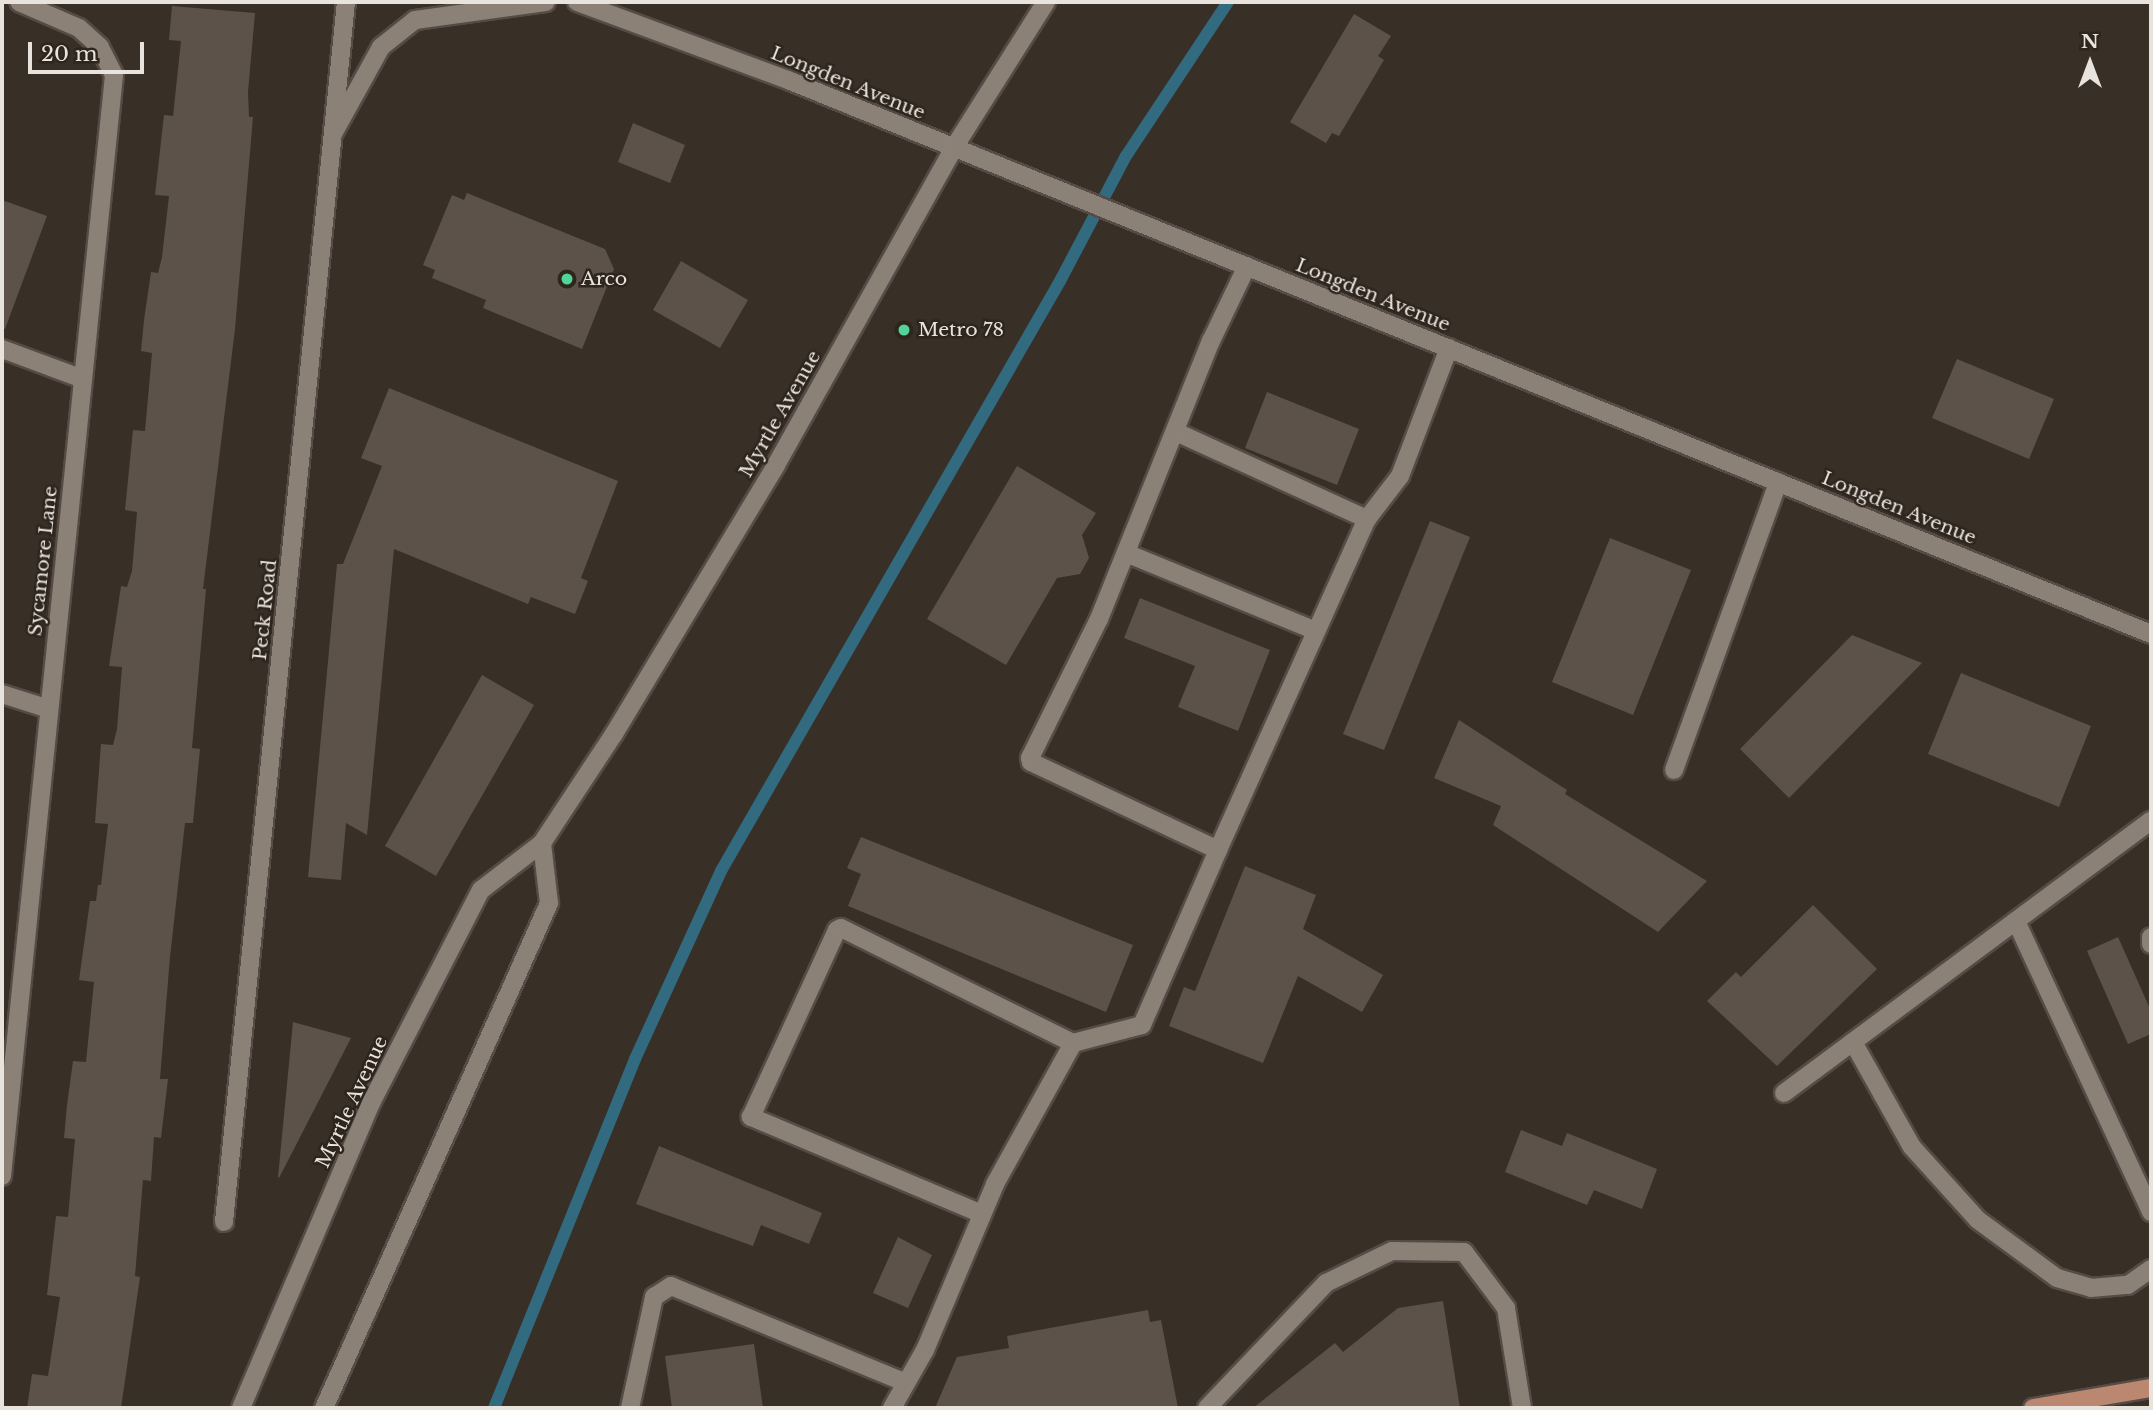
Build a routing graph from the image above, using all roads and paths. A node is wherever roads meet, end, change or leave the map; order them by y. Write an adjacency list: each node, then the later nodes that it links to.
1 (19, 2): 12 (street, Sycamore Lane)
2 (346, 2): 7 (street, Peck Road)
3 (546, 2): 7 (street)
4 (577, 2): 6 (street, Longden Avenue)
5 (1046, 2): 8 (street, Myrtle Avenue)
6 (607, 7): 8 (street, Longden Avenue)
7 (333, 134): 35 (street, Peck Road)
8 (953, 149): 9 (street, Longden Avenue); 23 (street, Myrtle Avenue)
9 (1247, 266): 10 (street, Longden Avenue); 13 (street)
10 (1450, 348): 14 (street, Longden Avenue); 15 (street)
11 (2, 349): 12 (street)
12 (83, 379): 20 (street, Sycamore Lane)
13 (1176, 432): 15 (street); 16 (street)
14 (1778, 482): 18 (street, Longden Avenue); 21 (street)
15 (1367, 519): 17 (street)
16 (1126, 553): 17 (street); 24 (street)
17 (1316, 631): 24 (street)
18 (2151, 634)
19 (2, 694): 20 (street)
20 (49, 709): 30 (street, Sycamore Lane)
21 (1674, 770)
22 (2151, 820): 25 (street)
23 (542, 843): 39 (street, Myrtle Avenue); 40 (street)
24 (1218, 850): 29 (street)
25 (2015, 921): 28 (street); 33 (street)
26 (2151, 937): 27 (street)
27 (2151, 944)
28 (1853, 1042): 31 (street); 36 (street)
29 (1073, 1043): 34 (street); 34 (street)
30 (7, 1066): 32 (street, Sycamore Lane)
31 (1784, 1093)
32 (2, 1176)
33 (2151, 1212)
34 (982, 1214): 37 (street)
35 (224, 1222)
36 (2151, 1269)
37 (906, 1384): 41 (street); 42 (street)
38 (2151, 1388): 45 (main road)
39 (241, 1408)
40 (324, 1408)
41 (630, 1408)
42 (892, 1408)
43 (1207, 1408): 44 (street)
44 (1522, 1408)
45 (2033, 1408)

